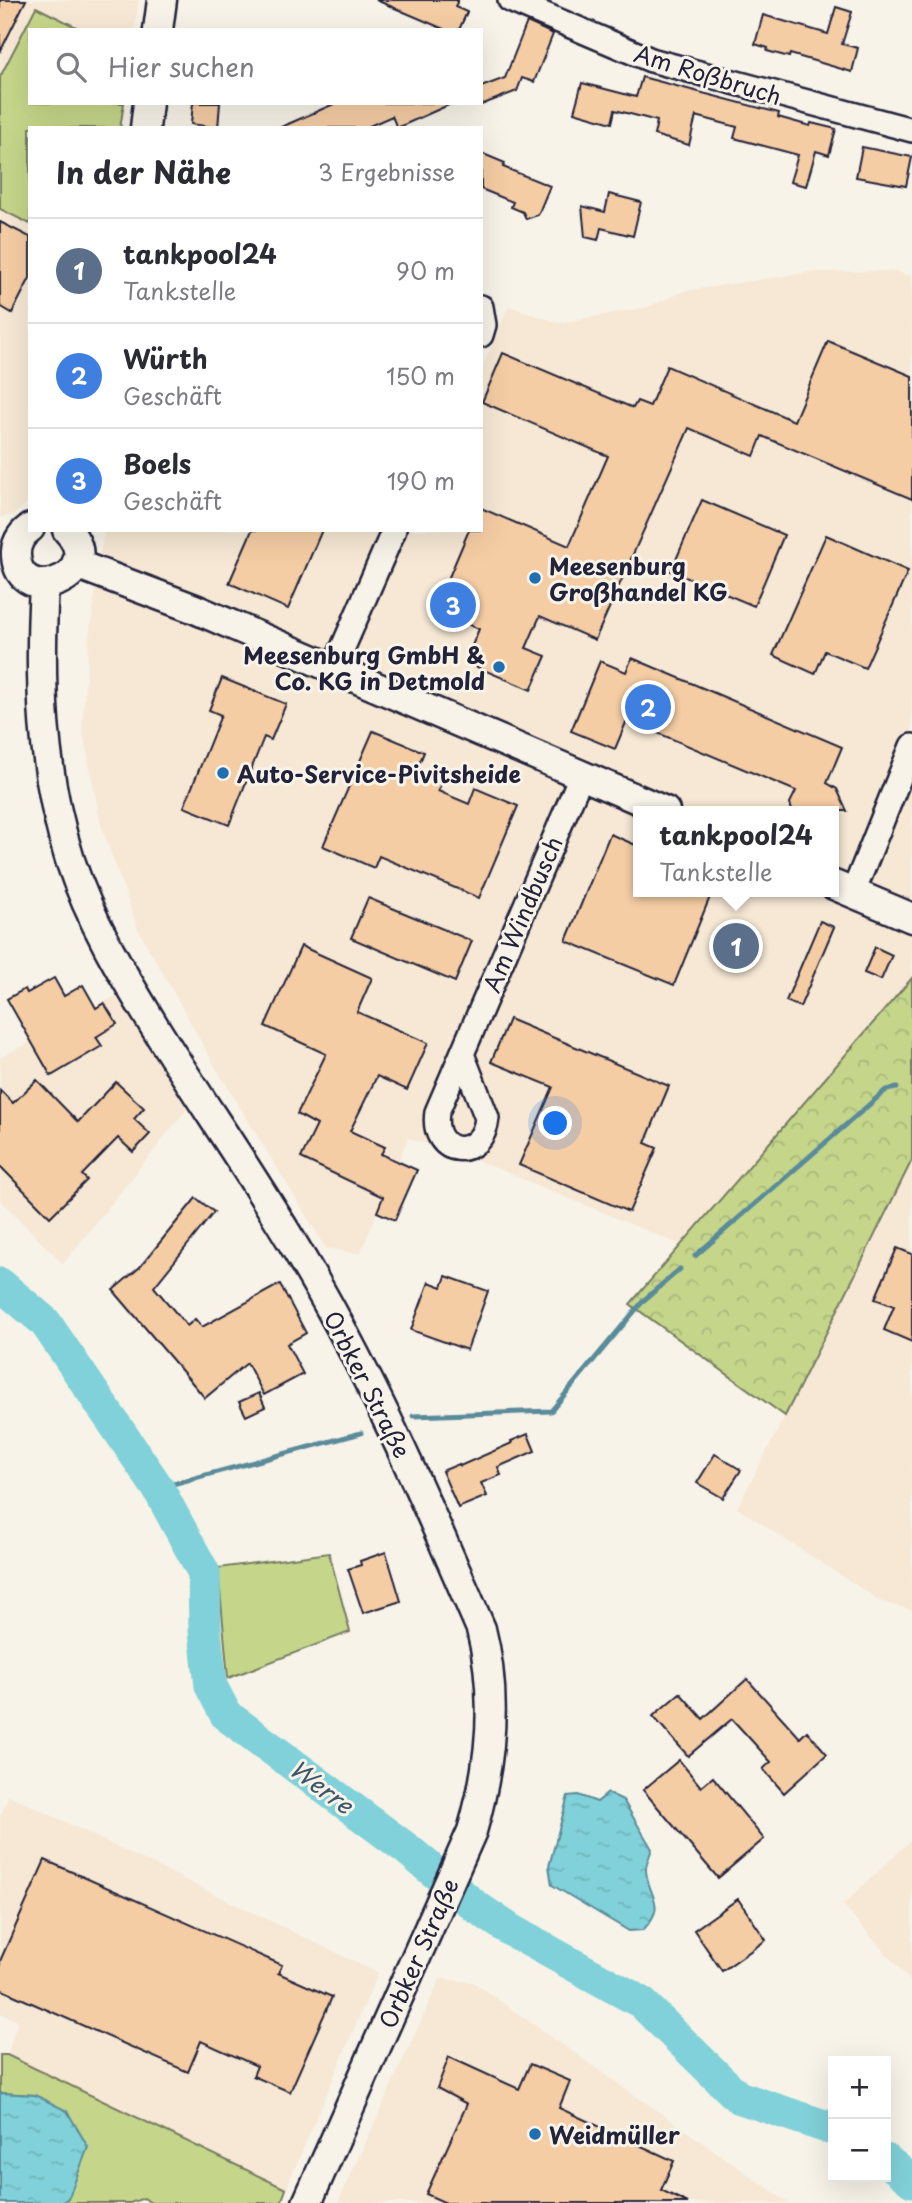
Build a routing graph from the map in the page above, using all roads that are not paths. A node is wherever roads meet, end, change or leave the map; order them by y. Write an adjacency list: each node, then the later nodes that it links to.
1 (162, 0): 3 (street)
2 (510, 0): 6 (street, Am Roßbruch)
3 (158, 28)
4 (148, 105): 5 (street)
5 (145, 126)
6 (912, 130)
7 (68, 532): 10 (street)
8 (393, 532): 12 (street)
9 (15, 541): 11 (street)
10 (76, 564): 11 (street); 12 (street)
11 (44, 585): 19 (street, Orbker Straße)
12 (334, 668): 14 (street)
13 (912, 746): 16 (street)
14 (582, 774): 15 (street); 18 (street, Am Windbusch)
15 (654, 806)
16 (844, 889): 17 (street)
17 (912, 918)
18 (462, 1054)
19 (307, 2203)

